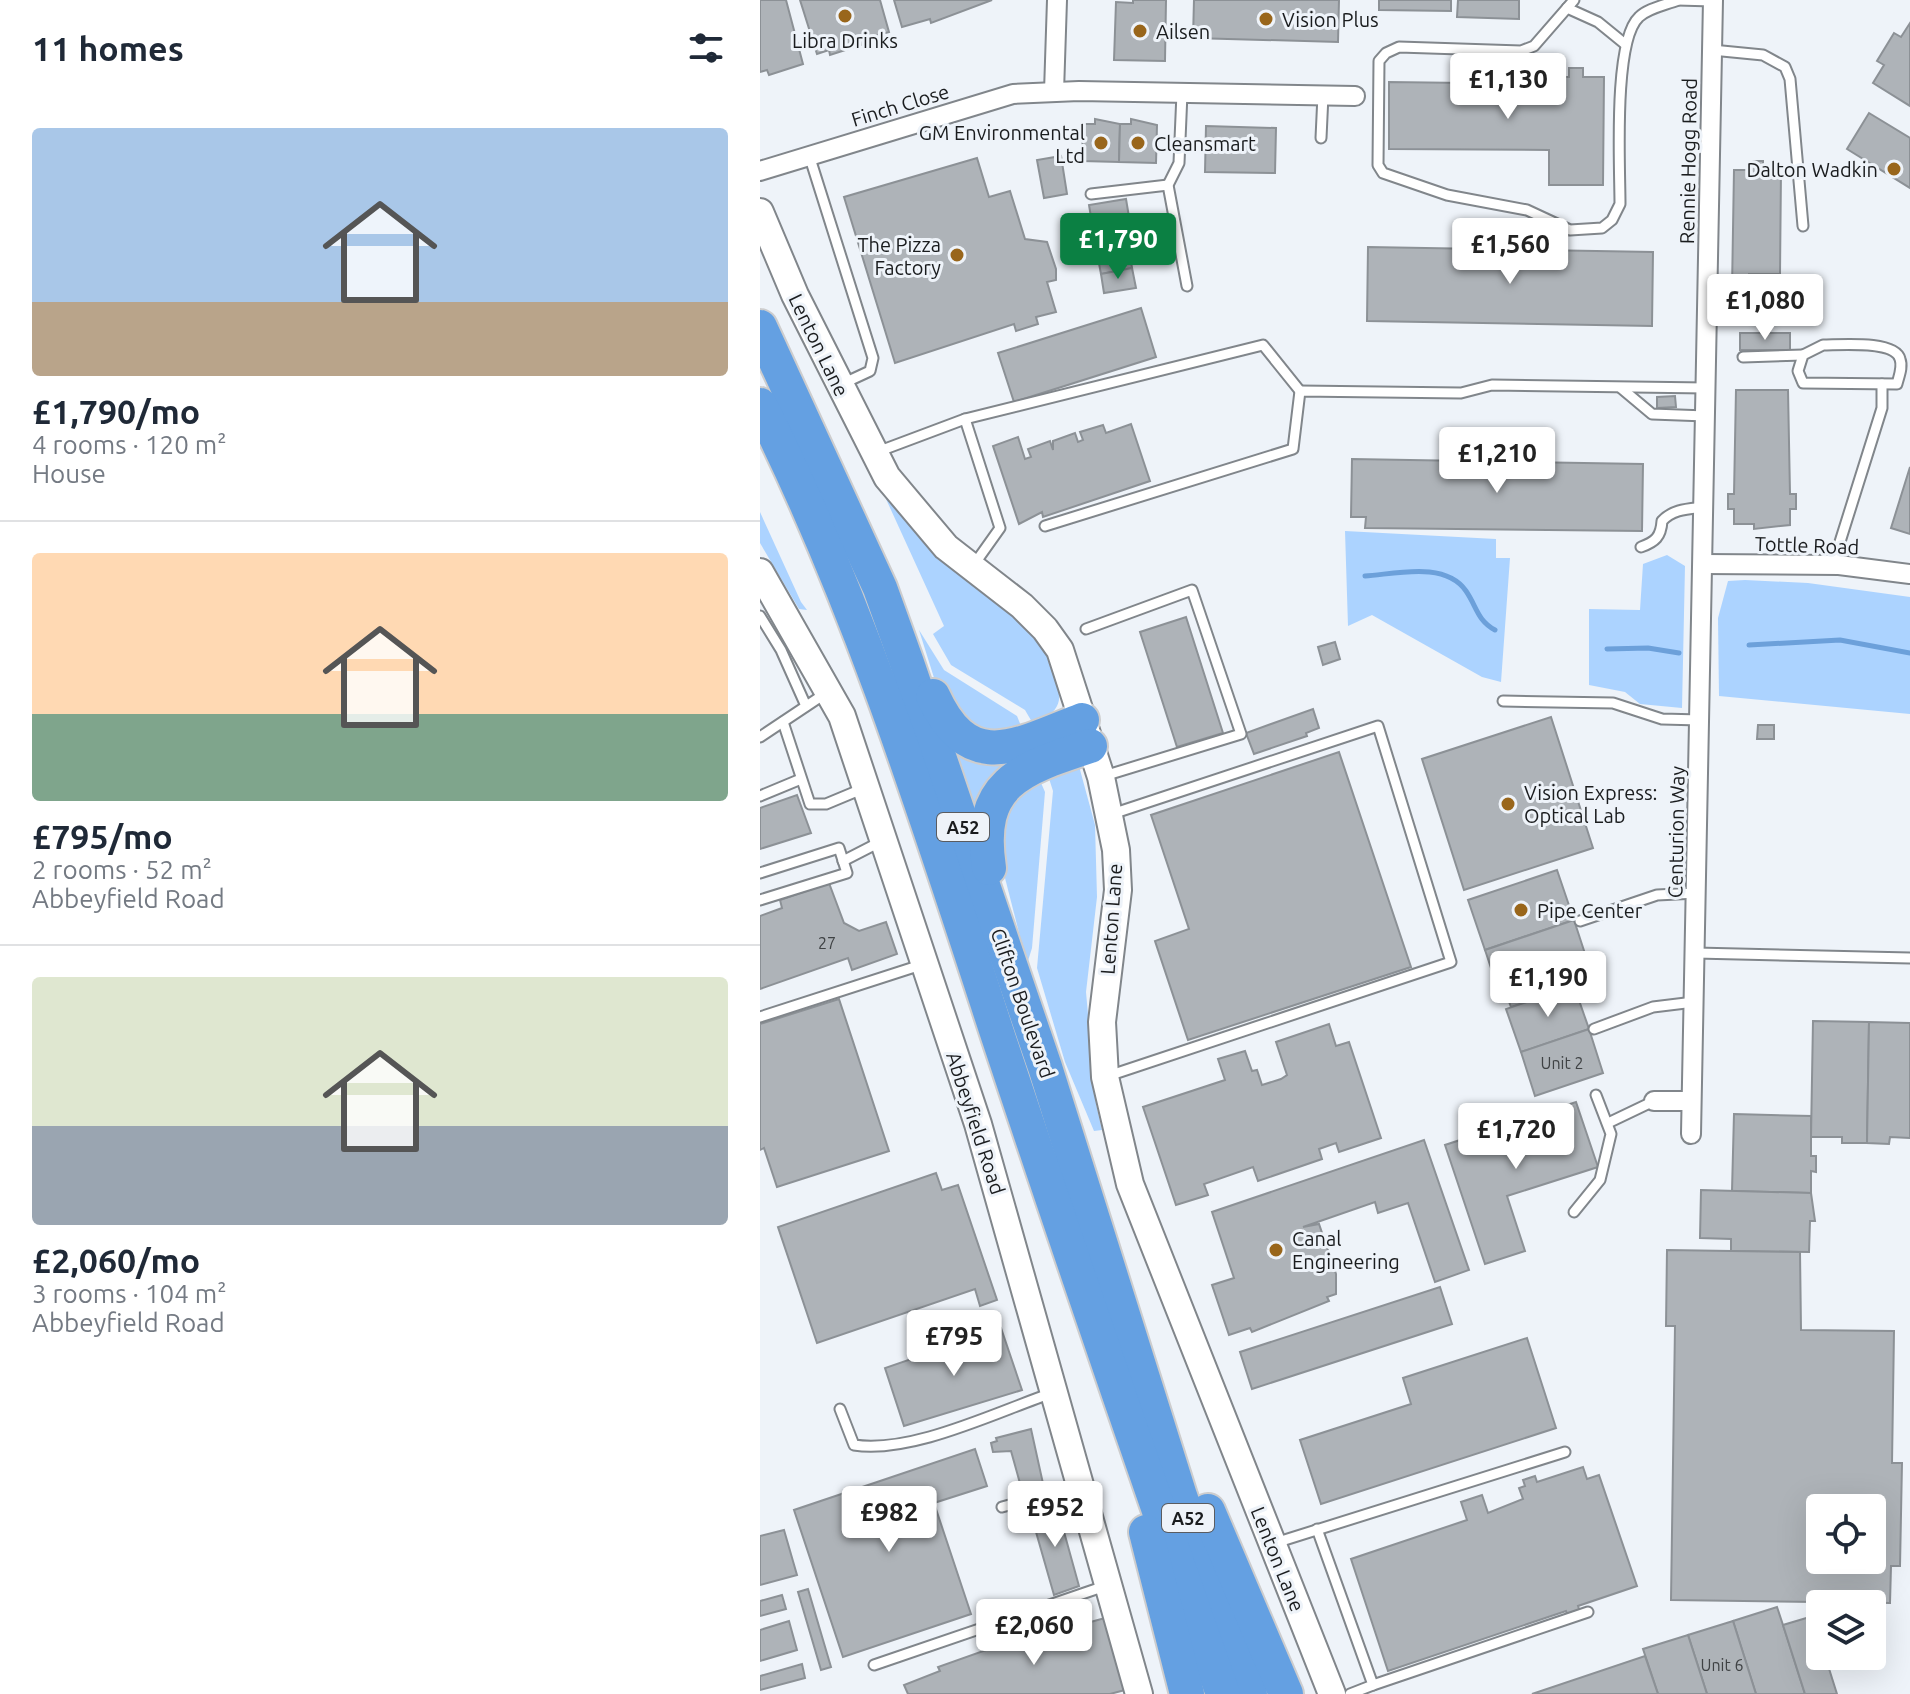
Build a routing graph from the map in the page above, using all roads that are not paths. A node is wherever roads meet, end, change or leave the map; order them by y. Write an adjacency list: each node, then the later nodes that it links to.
1 (1057, 0): 7 (street)
2 (1678, 0): 3 (lane); 5 (lane)
3 (1713, 0): 6 (street, Rennie Hogg Road)
4 (1571, 4): 5 (lane); 5 (lane)
5 (1625, 44)
6 (1712, 50): 17 (lane); 25 (street, Rennie Hogg Road)
7 (1054, 92): 8 (street, Finch Close); 12 (street, Finch Close)
8 (1182, 93): 9 (street, Finch Close); 14 (lane)
9 (1323, 95): 10 (street, Finch Close); 11 (lane)
10 (1355, 96)
11 (1321, 138)
12 (809, 155): 13 (street, Finch Close); 23 (lane)
13 (760, 171)
14 (1168, 185): 15 (lane); 18 (lane)
15 (1091, 194)
16 (760, 212): 23 (street, Lenton Lane)
17 (1803, 226)
18 (1187, 286)
19 (760, 327): 39 (highway, Clifton Boulevard / A52)
20 (1803, 355): 21 (lane); 22 (lane); 22 (lane)
21 (1743, 357)
22 (1882, 384): 35 (lane)
23 (839, 386): 30 (street, Lenton Lane)
24 (1621, 388): 25 (lane); 26 (lane); 28 (lane)
25 (1706, 388): 28 (street, Rennie Hogg Road)
26 (1300, 391): 29 (lane); 32 (lane)
27 (760, 405): 73 (highway, Clifton Boulevard / A52)
28 (1706, 416): 31 (street, Rennie Hogg Road)
29 (965, 419): 30 (lane); 36 (lane)
30 (874, 453): 36 (street, Lenton Lane)
31 (1704, 507): 33 (lane); 34 (street, Rennie Hogg Road)
32 (1045, 526)
33 (1641, 547)
34 (1703, 564): 35 (street, Tottle Road); 45 (street, Centurion Way)
35 (1839, 565): 38 (street, Tottle Road)
36 (971, 569): 48 (street, Lenton Lane)
37 (760, 572): 42 (street, Abbeyfield Road)
38 (1910, 574)
39 (880, 588): 48 (highway); 62 (highway, Clifton Boulevard / A52)
40 (760, 616): 44 (lane)
41 (1086, 629): 48 (lane)
42 (829, 691): 44 (lane); 50 (street, Abbeyfield Road)
43 (1503, 701): 45 (lane)
44 (806, 706): 46 (lane)
45 (1700, 720): 56 (street, Centurion Way)
46 (783, 722): 47 (lane); 49 (lane)
47 (760, 737)
48 (1091, 748): 52 (street, Lenton Lane); 62 (highway)
49 (801, 779): 50 (lane); 51 (lane)
50 (866, 788): 53 (street, Abbeyfield Road)
51 (760, 796)
52 (1109, 814): 66 (street, Lenton Lane); 66 (lane)
53 (883, 840): 54 (lane); 61 (street, Abbeyfield Road)
54 (843, 861): 55 (lane); 57 (lane)
55 (760, 873)
56 (1697, 893): 58 (lane); 59 (street, Centurion Way)
57 (760, 900)
58 (1580, 921)
59 (1696, 953): 60 (lane); 63 (street, Centurion Way)
60 (1910, 958)
61 (924, 964): 64 (lane); 74 (street, Abbeyfield Road)
62 (1012, 971): 73 (highway, Clifton Boulevard / A52)
63 (1695, 1002): 65 (lane); 69 (street, Centurion Way)
64 (760, 1017)
65 (1594, 1029)
66 (1105, 1077): 80 (street, Lenton Lane)
67 (1596, 1095): 70 (lane)
68 (1654, 1101): 69 (street); 70 (lane)
69 (1691, 1101): 71 (street, Centurion Way)
70 (1608, 1123): 72 (lane)
71 (1691, 1134)
72 (1574, 1212)
73 (1117, 1344): 86 (highway); 87 (highway, Clifton Boulevard / A52); 88 (highway, Clifton Boulevard / A52); 89 (highway)
74 (1055, 1392): 75 (lane); 77 (street, Abbeyfield Road)
75 (840, 1409)
76 (1565, 1452): 79 (lane)
77 (1081, 1485): 78 (lane); 81 (street, Abbeyfield Road)
78 (1002, 1507)
79 (1317, 1529): 80 (lane); 84 (lane)
80 (1272, 1544): 90 (street, Lenton Lane)
81 (1108, 1585): 83 (lane); 85 (street, Abbeyfield Road)
82 (1588, 1612): 84 (lane)
83 (874, 1665)
84 (1373, 1685): 91 (lane)
85 (1139, 1694)
86 (1187, 1694)
87 (1223, 1694)
88 (1250, 1694)
89 (1286, 1694)
90 (1332, 1694)
91 (1350, 1694)

